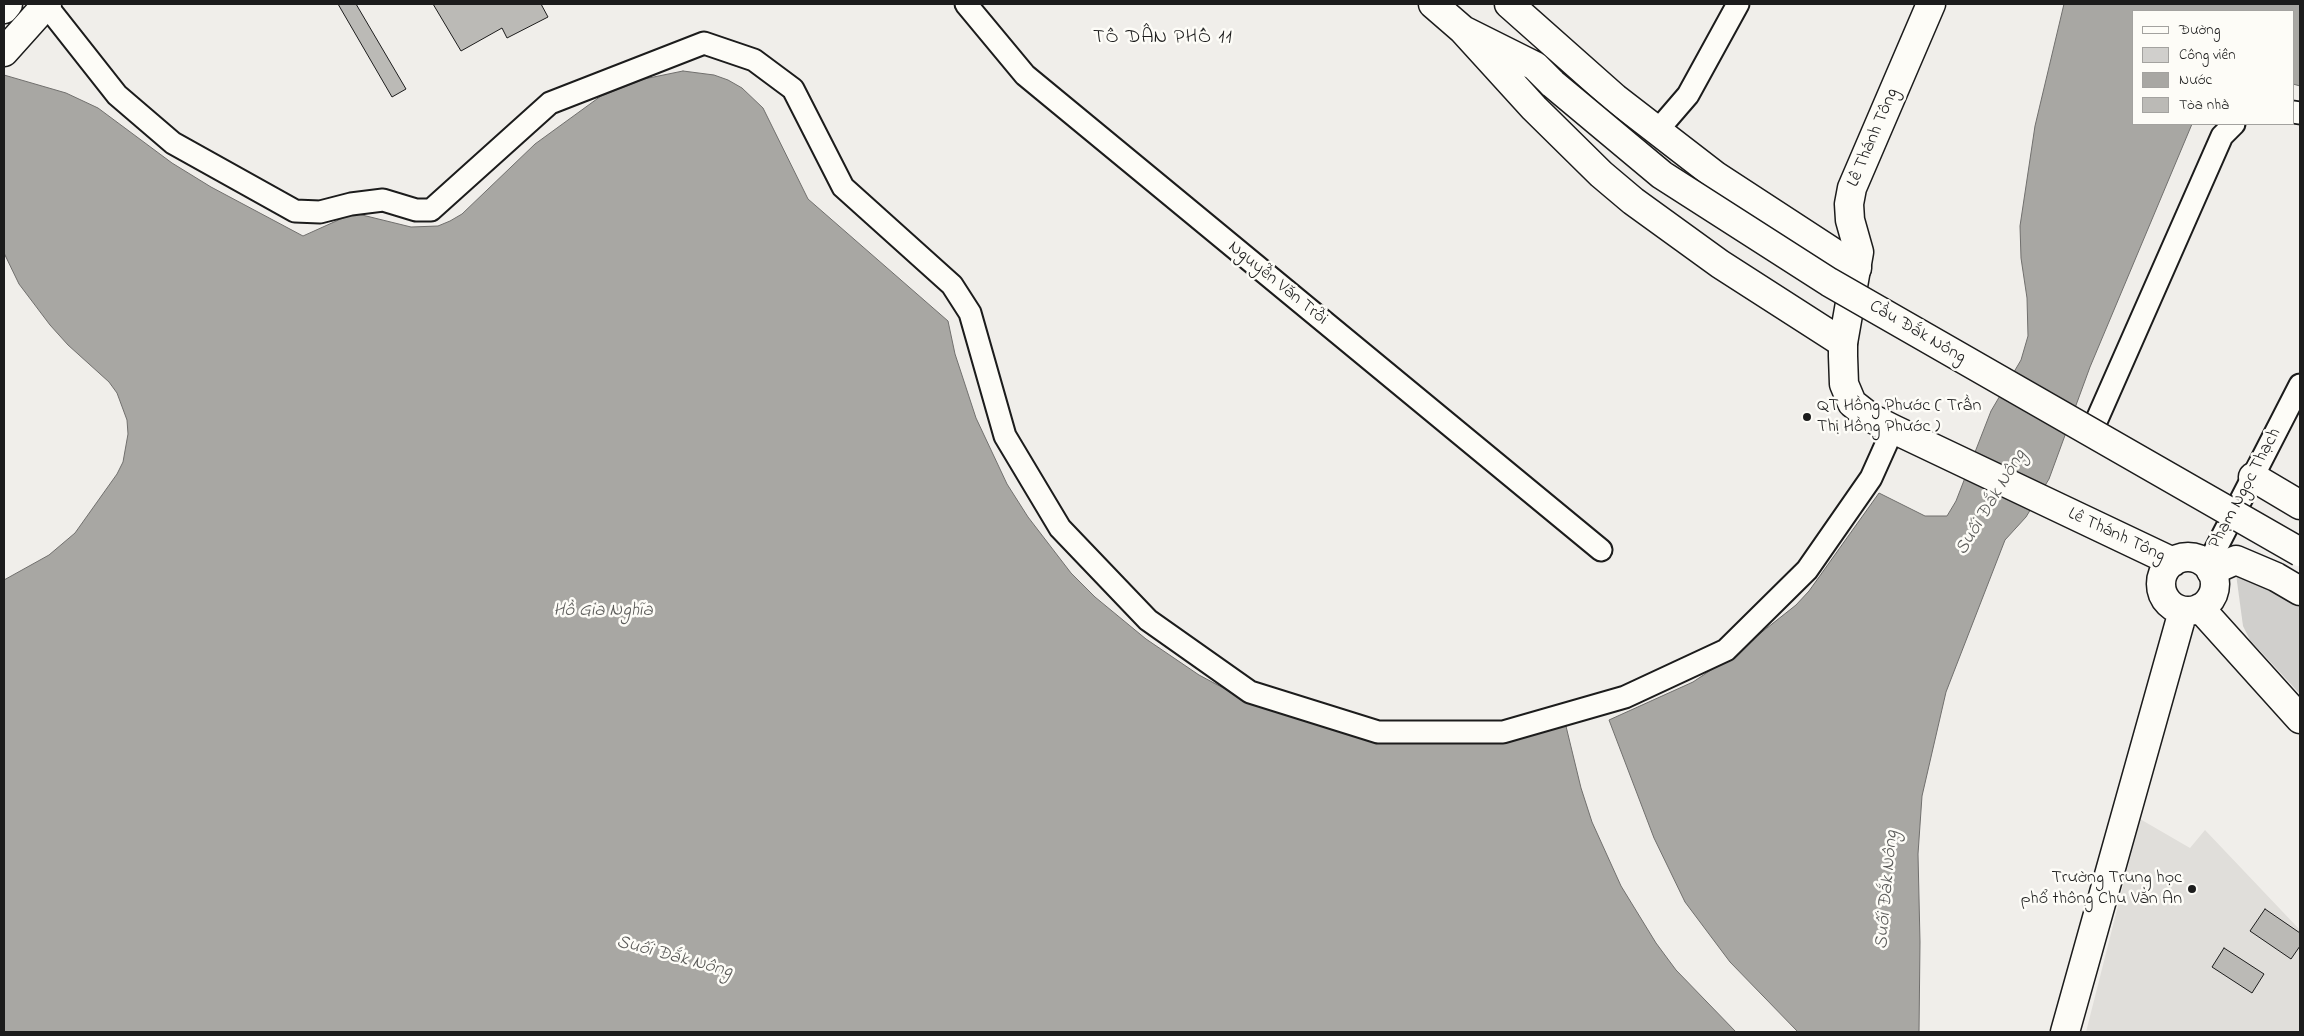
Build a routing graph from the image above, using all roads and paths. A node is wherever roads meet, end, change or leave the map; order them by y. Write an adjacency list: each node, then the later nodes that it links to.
1 (8, 4): 8 (main road)
2 (46, 4): 10 (main road); 17 (street)
3 (966, 4): 21 (street, Nguyễn Văn Trỗi)
4 (1433, 4): 9 (main road)
5 (1508, 4): 11 (main road); 13 (main road)
6 (1738, 4): 13 (street)
7 (1931, 4): 14 (main road, Lê Thánh Tông)
8 (4, 9)
9 (1463, 30): 11 (main road); 15 (main road)
10 (4, 52)
11 (1544, 75): 18 (main road, Cầu Đắk Nông, bridge)
12 (2233, 125): 18 (street)
13 (1657, 131): 14 (main road)
14 (1857, 268): 15 (main road, Lê Thánh Tông)
15 (1843, 343): 17 (main road, Lê Thánh Tông)
16 (2300, 385): 19 (street, Phạm Ngọc Thạch)
17 (1893, 429): 23 (main road, Lê Thánh Tông)
18 (2091, 433): 22 (main road, Cầu Đắk Nông, bridge)
19 (2253, 477): 20 (main road); 24 (street, Phạm Ngọc Thạch)
20 (2300, 505)
21 (1601, 550)
22 (2300, 552)
23 (2172, 562): 24 (main road); 26 (main road)
24 (2208, 567): 25 (main road); 26 (main road)
25 (2300, 591)
26 (2192, 610): 27 (main road); 28 (main road)
27 (2300, 719)
28 (2065, 1032)

